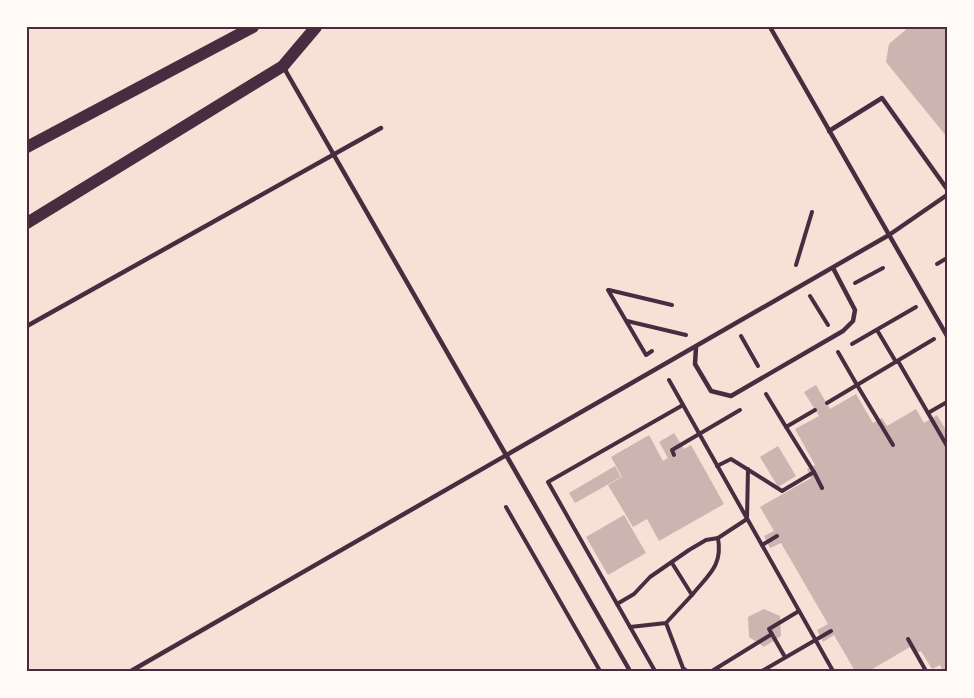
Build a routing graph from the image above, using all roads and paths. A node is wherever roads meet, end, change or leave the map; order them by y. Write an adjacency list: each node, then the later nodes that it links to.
1 (253, 27): 7 (main road)
2 (316, 27): 4 (main road)
3 (770, 27): 6 (lane)
4 (283, 66): 8 (lane); 12 (main road)
5 (381, 128): 8 (lane)
6 (829, 131): 9 (lane); 13 (lane)
7 (27, 147)
8 (333, 155): 24 (lane); 48 (lane)
9 (947, 189)
10 (947, 195): 13 (lane)
11 (812, 212): 16 (path)
12 (27, 223)
13 (889, 235): 17 (lane); 26 (lane)
14 (947, 258): 15 (path)
15 (938, 264)
16 (796, 265)
17 (833, 268): 19 (lane); 20 (lane)
18 (883, 268): 20 (path)
19 (803, 285): 23 (lane); 28 (path)
20 (844, 289): 28 (lane)
21 (672, 305): 22 (path)
22 (626, 321): 27 (path); 30 (path)
23 (734, 324): 29 (lane); 33 (path)
24 (27, 327)
25 (877, 330): 32 (path)
26 (946, 334): 32 (path)
27 (690, 336)
28 (835, 336): 33 (lane)
29 (696, 346): 33 (lane); 48 (lane)
30 (652, 351)
31 (838, 352): 35 (path)
32 (897, 361): 35 (path); 42 (path)
33 (765, 377)
34 (669, 380): 39 (path)
35 (857, 385): 38 (path); 45 (path)
36 (766, 394): 43 (path)
37 (947, 402): 42 (path)
38 (827, 403)
39 (683, 405): 44 (path); 60 (path)
40 (741, 409): 44 (path)
41 (815, 410): 43 (path)
42 (928, 413): 46 (path)
43 (786, 427): 51 (path)
44 (699, 433): 47 (path); 49 (path)
45 (893, 446)
46 (947, 446)
47 (674, 455)
48 (506, 456): 70 (lane); 71 (lane)
49 (717, 466): 50 (path); 54 (path)
50 (748, 469): 51 (path); 54 (path)
51 (814, 472): 52 (path)
52 (822, 488)
53 (506, 507): 69 (path)
54 (747, 519): 56 (path); 57 (path)
55 (777, 536): 57 (path)
56 (718, 538): 58 (path); 59 (path)
57 (762, 545): 61 (path)
58 (672, 563): 59 (path); 60 (path)
59 (692, 595): 62 (path)
60 (617, 604): 63 (path)
61 (799, 611): 65 (path); 67 (path)
62 (666, 623): 63 (path); 73 (path)
63 (630, 627): 72 (path)
64 (831, 631): 67 (path)
65 (772, 634): 68 (path); 74 (path)
66 (908, 639): 77 (path)
67 (815, 640): 68 (path); 76 (path)
68 (785, 657): 75 (path)
69 (600, 670)
70 (130, 671)
71 (630, 671)
72 (655, 671)
73 (687, 671)
74 (712, 671)
75 (762, 671)
76 (833, 671)
77 (926, 671)

